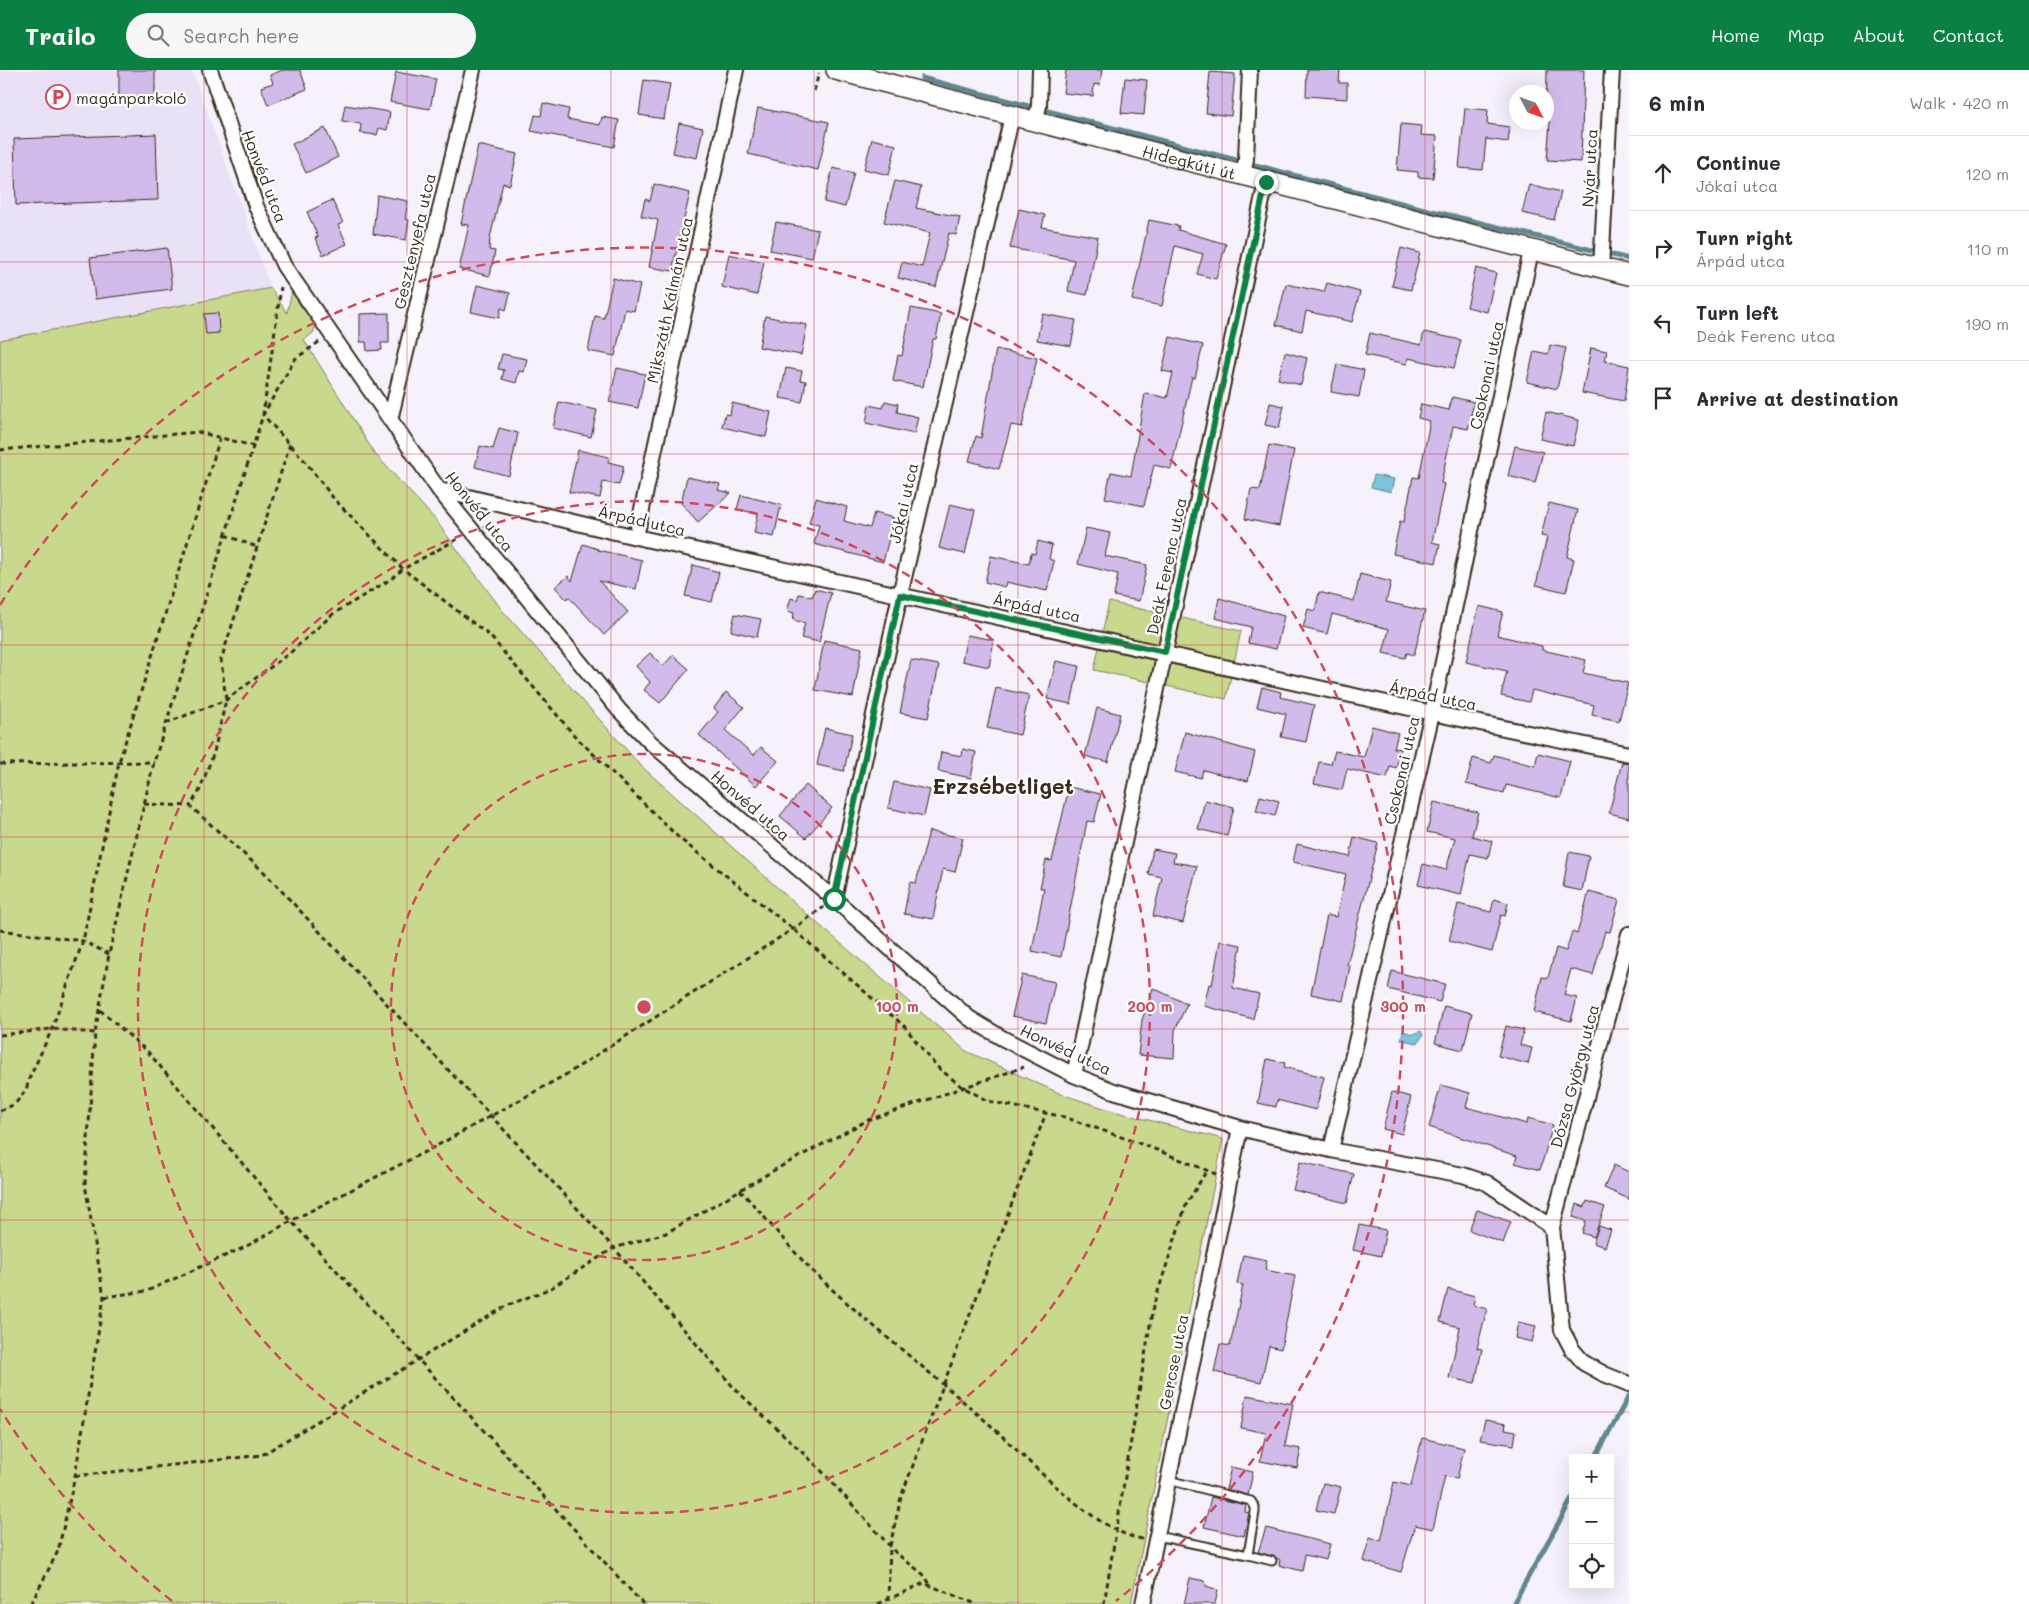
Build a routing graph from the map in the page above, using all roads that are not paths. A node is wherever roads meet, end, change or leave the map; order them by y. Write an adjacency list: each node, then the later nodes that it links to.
1 (210, 70): 15 (street, Honvéd utca)
2 (472, 70): 15 (street, Gesztenyefa utca)
3 (736, 70): 17 (street, Mikszáth Kálmán utca)
4 (836, 70): 9 (main road, Hidegkúti út)
5 (1040, 70): 8 (street)
6 (1250, 70): 10 (street)
7 (1612, 70): 13 (street, Nyár utca)
8 (1037, 114): 9 (main road, Hidegkúti út); 10 (main road, Hidegkúti út)
9 (1012, 116): 18 (street, Jókai utca)
10 (1244, 168): 11 (main road, Hidegkúti út)
11 (1266, 182): 12 (main road, Hidegkúti út); 19 (street, Deák Ferenc utca)
12 (1531, 251): 13 (main road, Hidegkúti út); 20 (street, Csokonai utca)
13 (1602, 259): 14 (main road, Hidegkúti út)
14 (1629, 275)
15 (390, 420): 16 (street, Honvéd utca)
16 (439, 490): 17 (street, Árpád utca); 22 (street, Honvéd utca)
17 (636, 537): 18 (street, Árpád utca)
18 (900, 595): 19 (street, Árpád utca); 22 (street, Jókai utca)
19 (1165, 652): 20 (street, Árpád utca); 24 (street, Deák Ferenc utca)
20 (1432, 713): 21 (street, Árpád utca); 26 (street, Csokonai utca)
21 (1629, 754)
22 (834, 899): 24 (street, Honvéd utca)
23 (1629, 934): 27 (street, Dózsa György utca)
24 (1074, 1075): 25 (street, Honvéd utca)
25 (1240, 1128): 26 (street, Honvéd utca); 29 (street, Gercse utca)
26 (1331, 1150): 27 (street, Honvéd utca)
27 (1552, 1227): 28 (street)
28 (1626, 1384)
29 (1168, 1480): 30 (street, Gercse utca); 31 (lane)
30 (1156, 1538): 31 (lane); 33 (street, Gercse utca)
31 (1248, 1555): 32 (lane)
32 (1272, 1561)
33 (1143, 1604)

